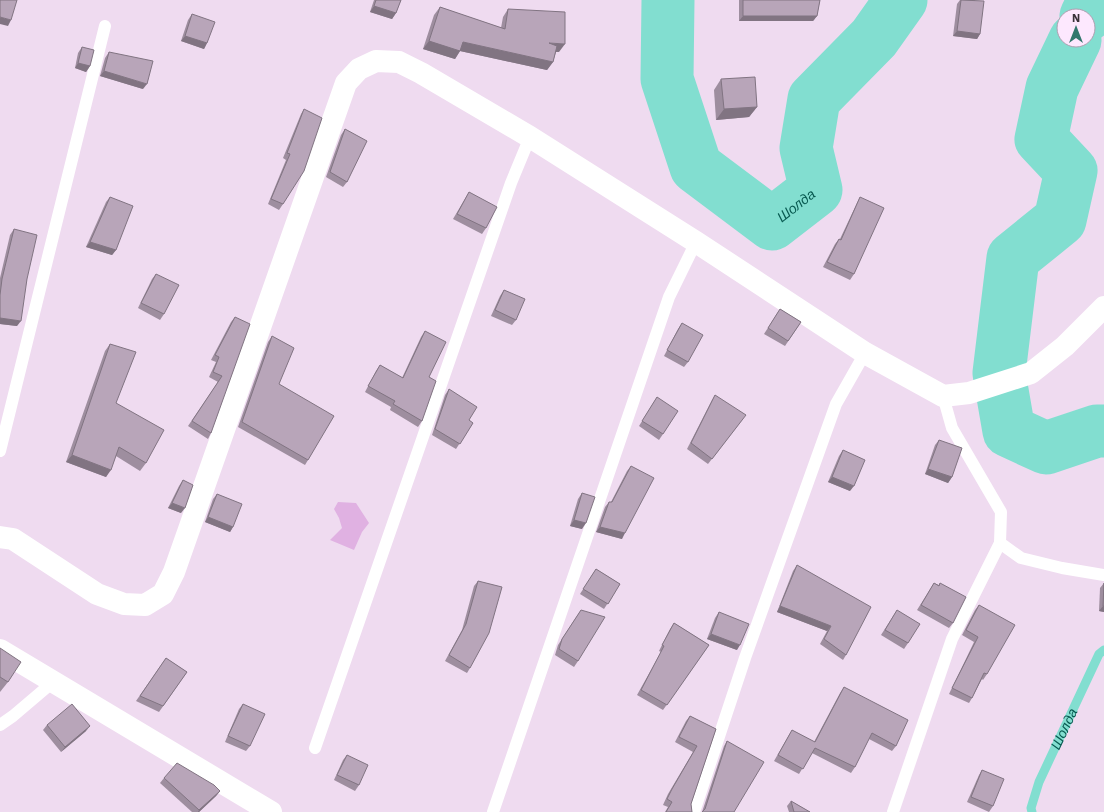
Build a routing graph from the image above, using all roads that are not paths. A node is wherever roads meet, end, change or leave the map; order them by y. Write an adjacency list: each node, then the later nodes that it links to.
1 (105, 26): 7 (lane)
2 (530, 137): 3 (street); 8 (street); 14 (lane)
3 (696, 242): 5 (street); 16 (lane)
4 (1104, 307): 6 (street)
5 (865, 353): 6 (street); 17 (lane)
6 (943, 396): 9 (lane)
7 (0, 451)
8 (0, 534)
9 (1000, 543): 10 (lane); 18 (lane)
10 (1104, 575)
11 (0, 650): 12 (street)
12 (52, 682): 13 (lane); 15 (street)
13 (0, 725)
14 (315, 748)
15 (264, 810)
16 (493, 812)
17 (694, 812)
18 (893, 812)

